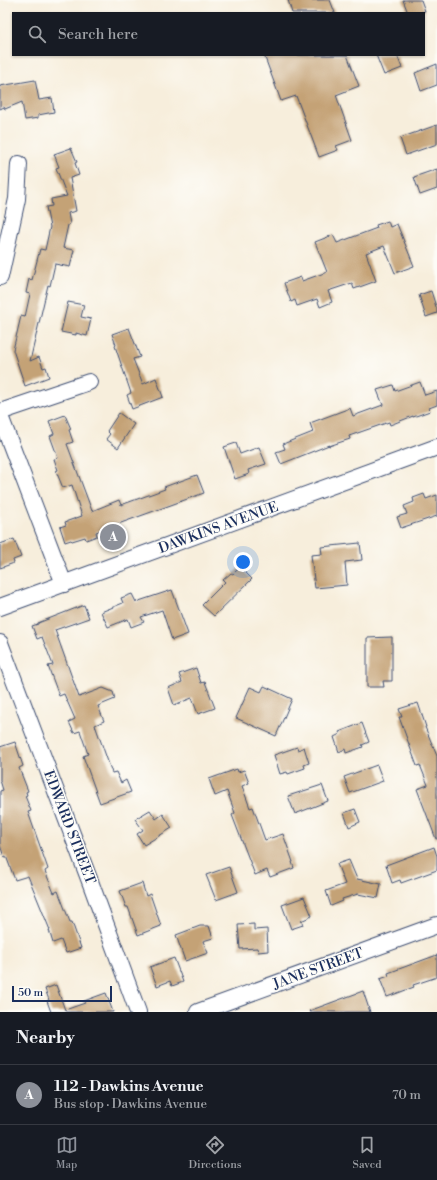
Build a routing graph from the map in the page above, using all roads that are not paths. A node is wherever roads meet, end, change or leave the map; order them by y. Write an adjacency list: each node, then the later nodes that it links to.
1 (19, 164): 2 (street)
2 (0, 277)
3 (89, 382): 4 (street)
4 (0, 412)
5 (0, 416): 7 (street)
6 (437, 448): 7 (street, DAWKINS AVENUE)
7 (64, 584): 8 (street, DAWKINS AVENUE)
8 (0, 607)
9 (0, 643): 11 (street, EDWARD STREET)
10 (437, 925): 12 (street, JANE STREET)
11 (138, 1012)
12 (198, 1012)

